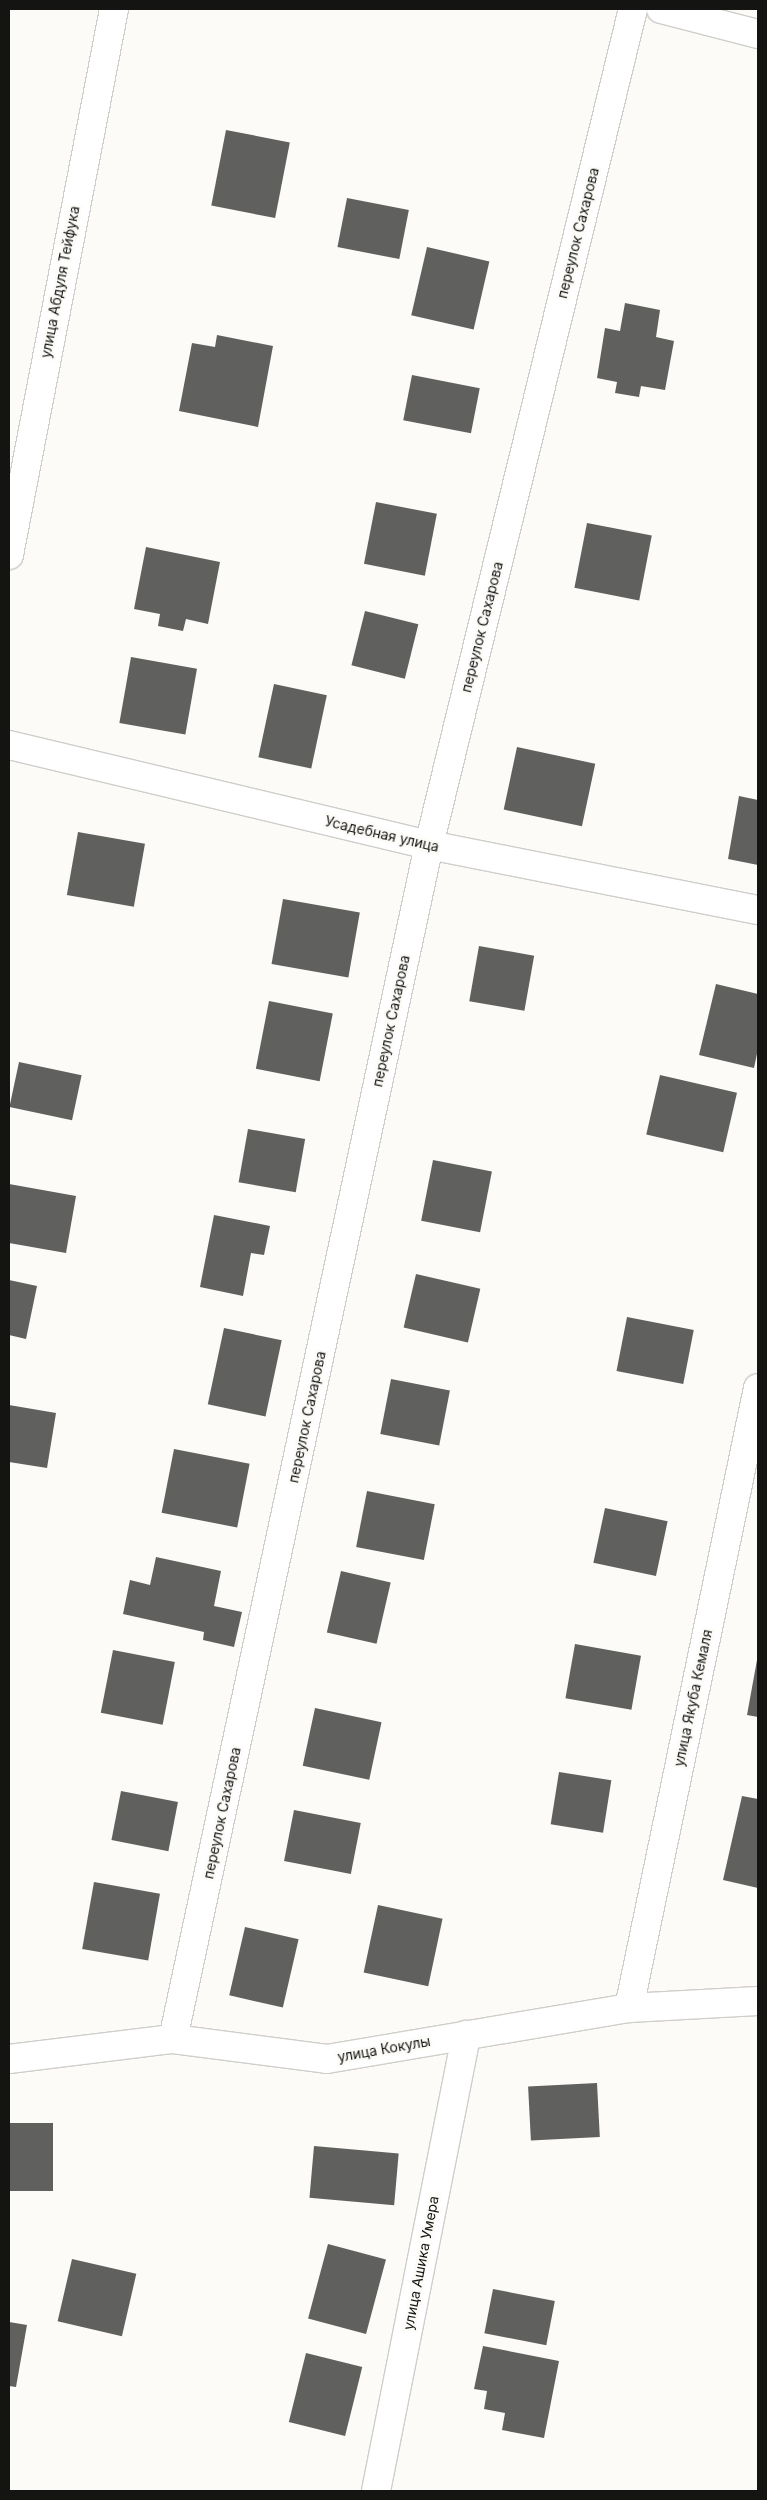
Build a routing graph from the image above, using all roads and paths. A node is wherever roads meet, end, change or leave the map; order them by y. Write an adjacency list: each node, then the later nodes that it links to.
1 (114, 9): 5 (street, улица Абдуля Тейфука)
2 (633, 9): 7 (street, переулок Сахарова)
3 (661, 9): 4 (street)
4 (758, 34)
5 (9, 555)
6 (9, 745): 7 (street, Усадебная улица)
7 (429, 845): 8 (street, Усадебная улица); 13 (street, переулок Сахарова)
8 (758, 910)
9 (758, 1388): 11 (street, улица Якуба Кемаля)
10 (758, 2001): 11 (street, улица Кокулы)
11 (629, 2008): 12 (street, улица Кокулы)
12 (466, 2035): 13 (street, улица Кокулы); 15 (street, улица Ашика Умера)
13 (173, 2039): 14 (street, улица Кокулы)
14 (9, 2059)
15 (376, 2491)

